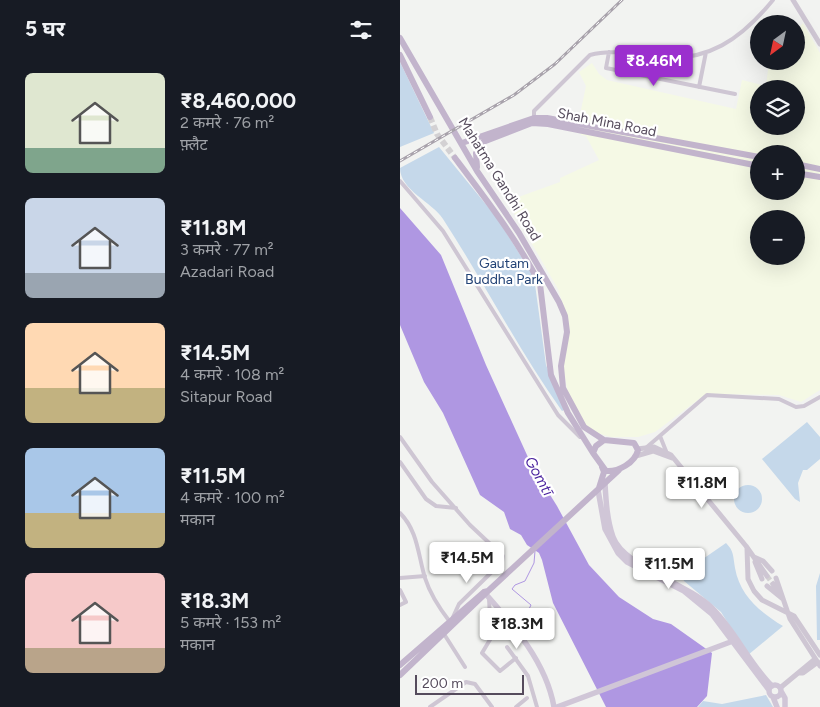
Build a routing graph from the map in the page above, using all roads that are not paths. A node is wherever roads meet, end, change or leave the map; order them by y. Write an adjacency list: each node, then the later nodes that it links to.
1 (773, 0): 6 (street)
2 (793, 0): 4 (street)
3 (400, 38): 11 (main road, Mahatma Gandhi Road)
4 (820, 44)
5 (609, 52): 6 (street); 8 (street); 13 (street)
6 (706, 52): 8 (street)
7 (400, 55): 10 (main road)
8 (699, 87): 9 (street)
9 (735, 94)
10 (423, 101): 11 (main road); 12 (main road)
11 (442, 109): 14 (main road, Mahatma Gandhi Road)
12 (430, 117)
13 (534, 120): 15 (main road, Shah Mina Road); 17 (main road, Shah Mina Road); 24 (main road, Shah Mina Road)
14 (457, 133): 15 (main road); 16 (main road, Mahatma Gandhi Road)
15 (476, 137): 16 (main road, Shah Mina Road)
16 (462, 143): 24 (main road, Mahatma Gandhi Road)
17 (711, 152): 18 (main road, Shah Mina Road); 21 (main road, Shah Mina Road)
18 (747, 155): 19 (main road, Shah Mina Road); 21 (main road)
19 (750, 156)
20 (455, 158): 27 (main road, Mahatma Gandhi Road)
21 (746, 163): 22 (main road, Shah Mina Road)
22 (750, 164)
23 (817, 169): 25 (main road)
24 (477, 171): 27 (main road, Mahatma Gandhi Road)
25 (817, 177)
26 (400, 181): 34 (street)
27 (543, 282): 28 (main road, Mahatma Gandhi Road); 29 (main road, Mahatma Gandhi Road)
28 (560, 366): 29 (main road); 33 (main road, Mahatma Gandhi Road)
29 (550, 368): 34 (main road, Mahatma Gandhi Road)
30 (820, 397): 31 (street)
31 (660, 436): 35 (street); 36 (street)
32 (400, 437): 45 (street)
33 (604, 440): 37 (main road); 38 (main road)
34 (587, 444): 37 (main road, Mahatma Gandhi Road)
35 (647, 447): 36 (street); 38 (street)
36 (666, 451): 39 (street)
37 (593, 453): 41 (main road)
38 (637, 453): 39 (street); 42 (main road)
39 (672, 458): 47 (street)
40 (400, 462): 45 (street)
41 (602, 467): 42 (main road); 44 (main road)
42 (620, 470): 43 (main road)
43 (605, 484): 44 (main road); 54 (main road)
44 (598, 490): 54 (main road); 58 (main road)
45 (456, 508): 62 (street)
46 (400, 513): 50 (street)
47 (747, 548): 48 (street); 61 (street)
48 (753, 556): 49 (street); 52 (street)
49 (772, 571)
50 (425, 576): 51 (street); 62 (street)
51 (400, 578)
52 (764, 578)
53 (776, 578): 59 (street)
54 (668, 581): 64 (main road)
55 (773, 584): 59 (street)
56 (767, 586): 59 (street)
57 (400, 591): 60 (street)
58 (487, 594): 62 (main road); 63 (main road); 67 (street); 73 (main road)
59 (783, 600): 61 (street)
60 (400, 605)
61 (789, 612): 66 (street); 68 (street)
62 (452, 621): 69 (main road)
63 (444, 634): 69 (main road); 70 (street)
64 (731, 641): 71 (main road); 76 (main road)
65 (507, 647): 67 (street)
66 (818, 648): 68 (street)
67 (516, 658): 80 (street)
68 (818, 660): 72 (street)
69 (401, 667)
70 (465, 667)
71 (771, 688): 72 (main road); 74 (main road)
72 (780, 689): 74 (main road); 83 (main road)
73 (552, 696): 76 (main road); 81 (main road)
74 (773, 696): 82 (main road)
75 (528, 698): 79 (street)
76 (566, 705): 81 (main road)
77 (430, 707): 78 (street)
78 (492, 707)
79 (516, 707)
80 (537, 707)
81 (556, 707)
82 (777, 707)
83 (785, 707)

